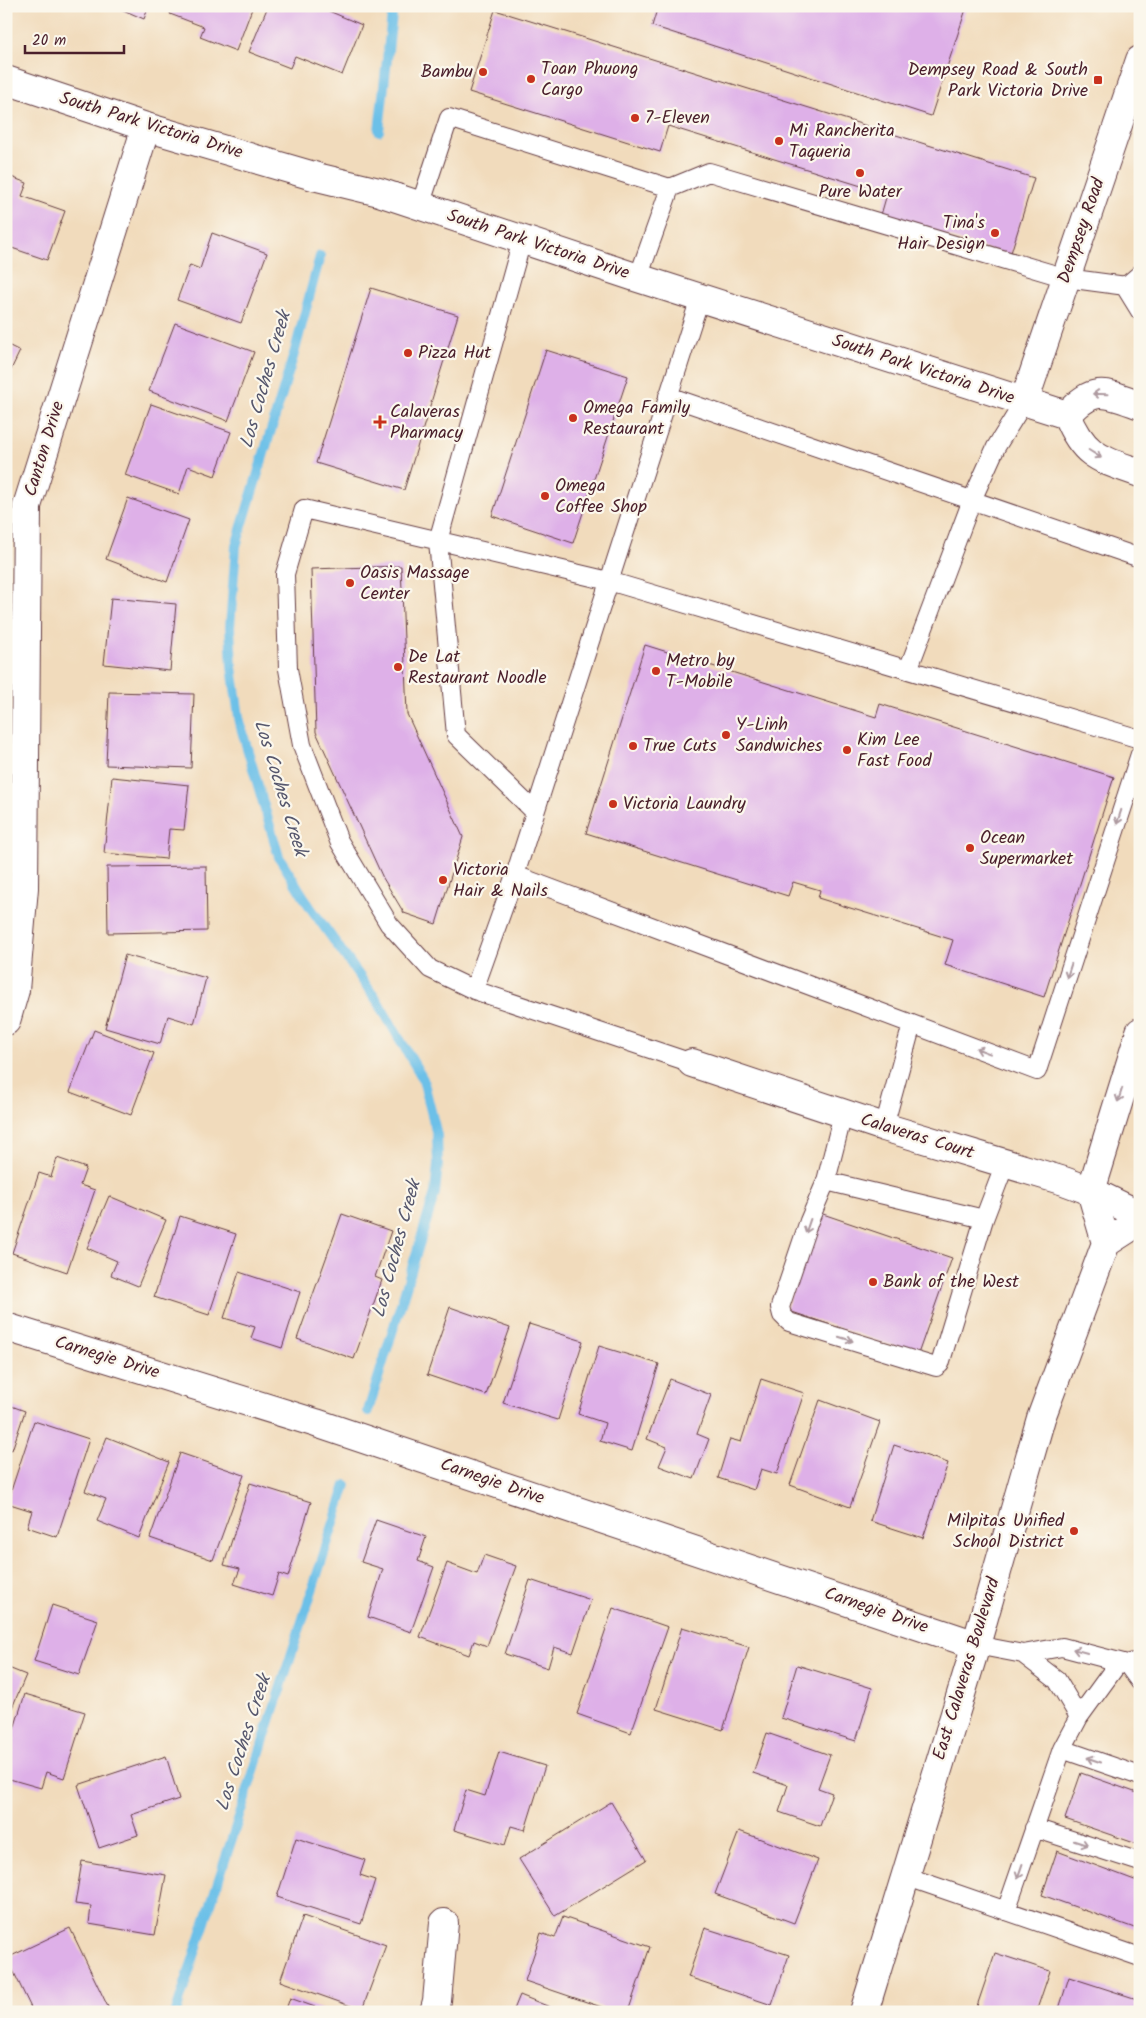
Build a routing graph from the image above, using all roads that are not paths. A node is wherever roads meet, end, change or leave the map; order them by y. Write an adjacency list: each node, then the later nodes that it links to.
1 (1140, 60): 9 (street, Dempsey Road)
2 (6, 80): 3 (street, South Park Victoria Drive)
3 (146, 127): 5 (street, South Park Victoria Drive); 19 (street, Canton Drive)
4 (670, 188): 5 (lane); 8 (lane); 9 (lane)
5 (420, 206): 6 (street, South Park Victoria Drive)
6 (522, 240): 8 (street, South Park Victoria Drive); 20 (lane)
7 (1140, 274): 10 (lane)
8 (638, 278): 11 (street, South Park Victoria Drive)
9 (1066, 278): 10 (lane); 14 (street, Dempsey Road)
10 (1124, 285): 12 (lane)
11 (700, 298): 13 (lane); 14 (street, South Park Victoria Drive)
12 (1140, 311)
13 (668, 396): 18 (lane); 22 (lane)
14 (1024, 402): 16 (street, South Park Victoria Drive); 18 (lane)
15 (1140, 405): 16 (street, one-way to 16)
16 (1067, 415): 17 (street, one-way to 17)
17 (1140, 474)
18 (972, 500): 21 (lane); 23 (lane)
19 (17, 503): 28 (street, Canton Drive)
20 (438, 541): 22 (lane); 26 (lane); 29 (lane)
21 (1140, 558)
22 (609, 581): 23 (lane); 26 (lane)
23 (908, 670): 24 (lane)
24 (1140, 739)
25 (1140, 754): 31 (lane, one-way to 31)
26 (535, 812): 27 (lane)
27 (515, 875): 29 (lane); 31 (lane)
28 (15, 885): 30 (street, Canton Drive)
29 (474, 990): 33 (lane)
30 (6, 1021)
31 (912, 1024): 35 (lane)
32 (1140, 1032): 38 (street, one-way to 38)
33 (692, 1063): 34 (street, Calaveras Court)
34 (843, 1114): 35 (street, Calaveras Court); 37 (lane)
35 (884, 1127): 36 (street, Calaveras Court)
36 (1005, 1164): 38 (street, Calaveras Court); 40 (lane)
37 (826, 1180): 40 (lane); 40 (lane, one-way to 40)
38 (1091, 1191): 39 (street, Calaveras Court); 42 (street)
39 (1140, 1215)
40 (984, 1219)
41 (1140, 1221): 42 (street)
42 (1106, 1243): 44 (street, East Calaveras Boulevard)
43 (6, 1327): 44 (street, Carnegie Drive)
44 (976, 1645): 45 (lane); 53 (street, East Calaveras Boulevard)
45 (1023, 1654): 46 (lane, one-way to 45); 48 (lane)
46 (1129, 1662): 47 (lane); 48 (lane)
47 (1140, 1682)
48 (1080, 1717): 49 (lane)
49 (1062, 1749): 50 (lane, one-way to 49); 51 (lane)
50 (1140, 1776)
51 (1034, 1828): 52 (lane, one-way to 52); 54 (lane, one-way to 54)
52 (1140, 1862)
53 (905, 1876): 54 (lane); 58 (street, East Calaveras Boulevard)
54 (1006, 1911): 56 (lane)
55 (444, 1923): 57 (street)
56 (1140, 1957)
57 (434, 2012)
58 (864, 2012)

